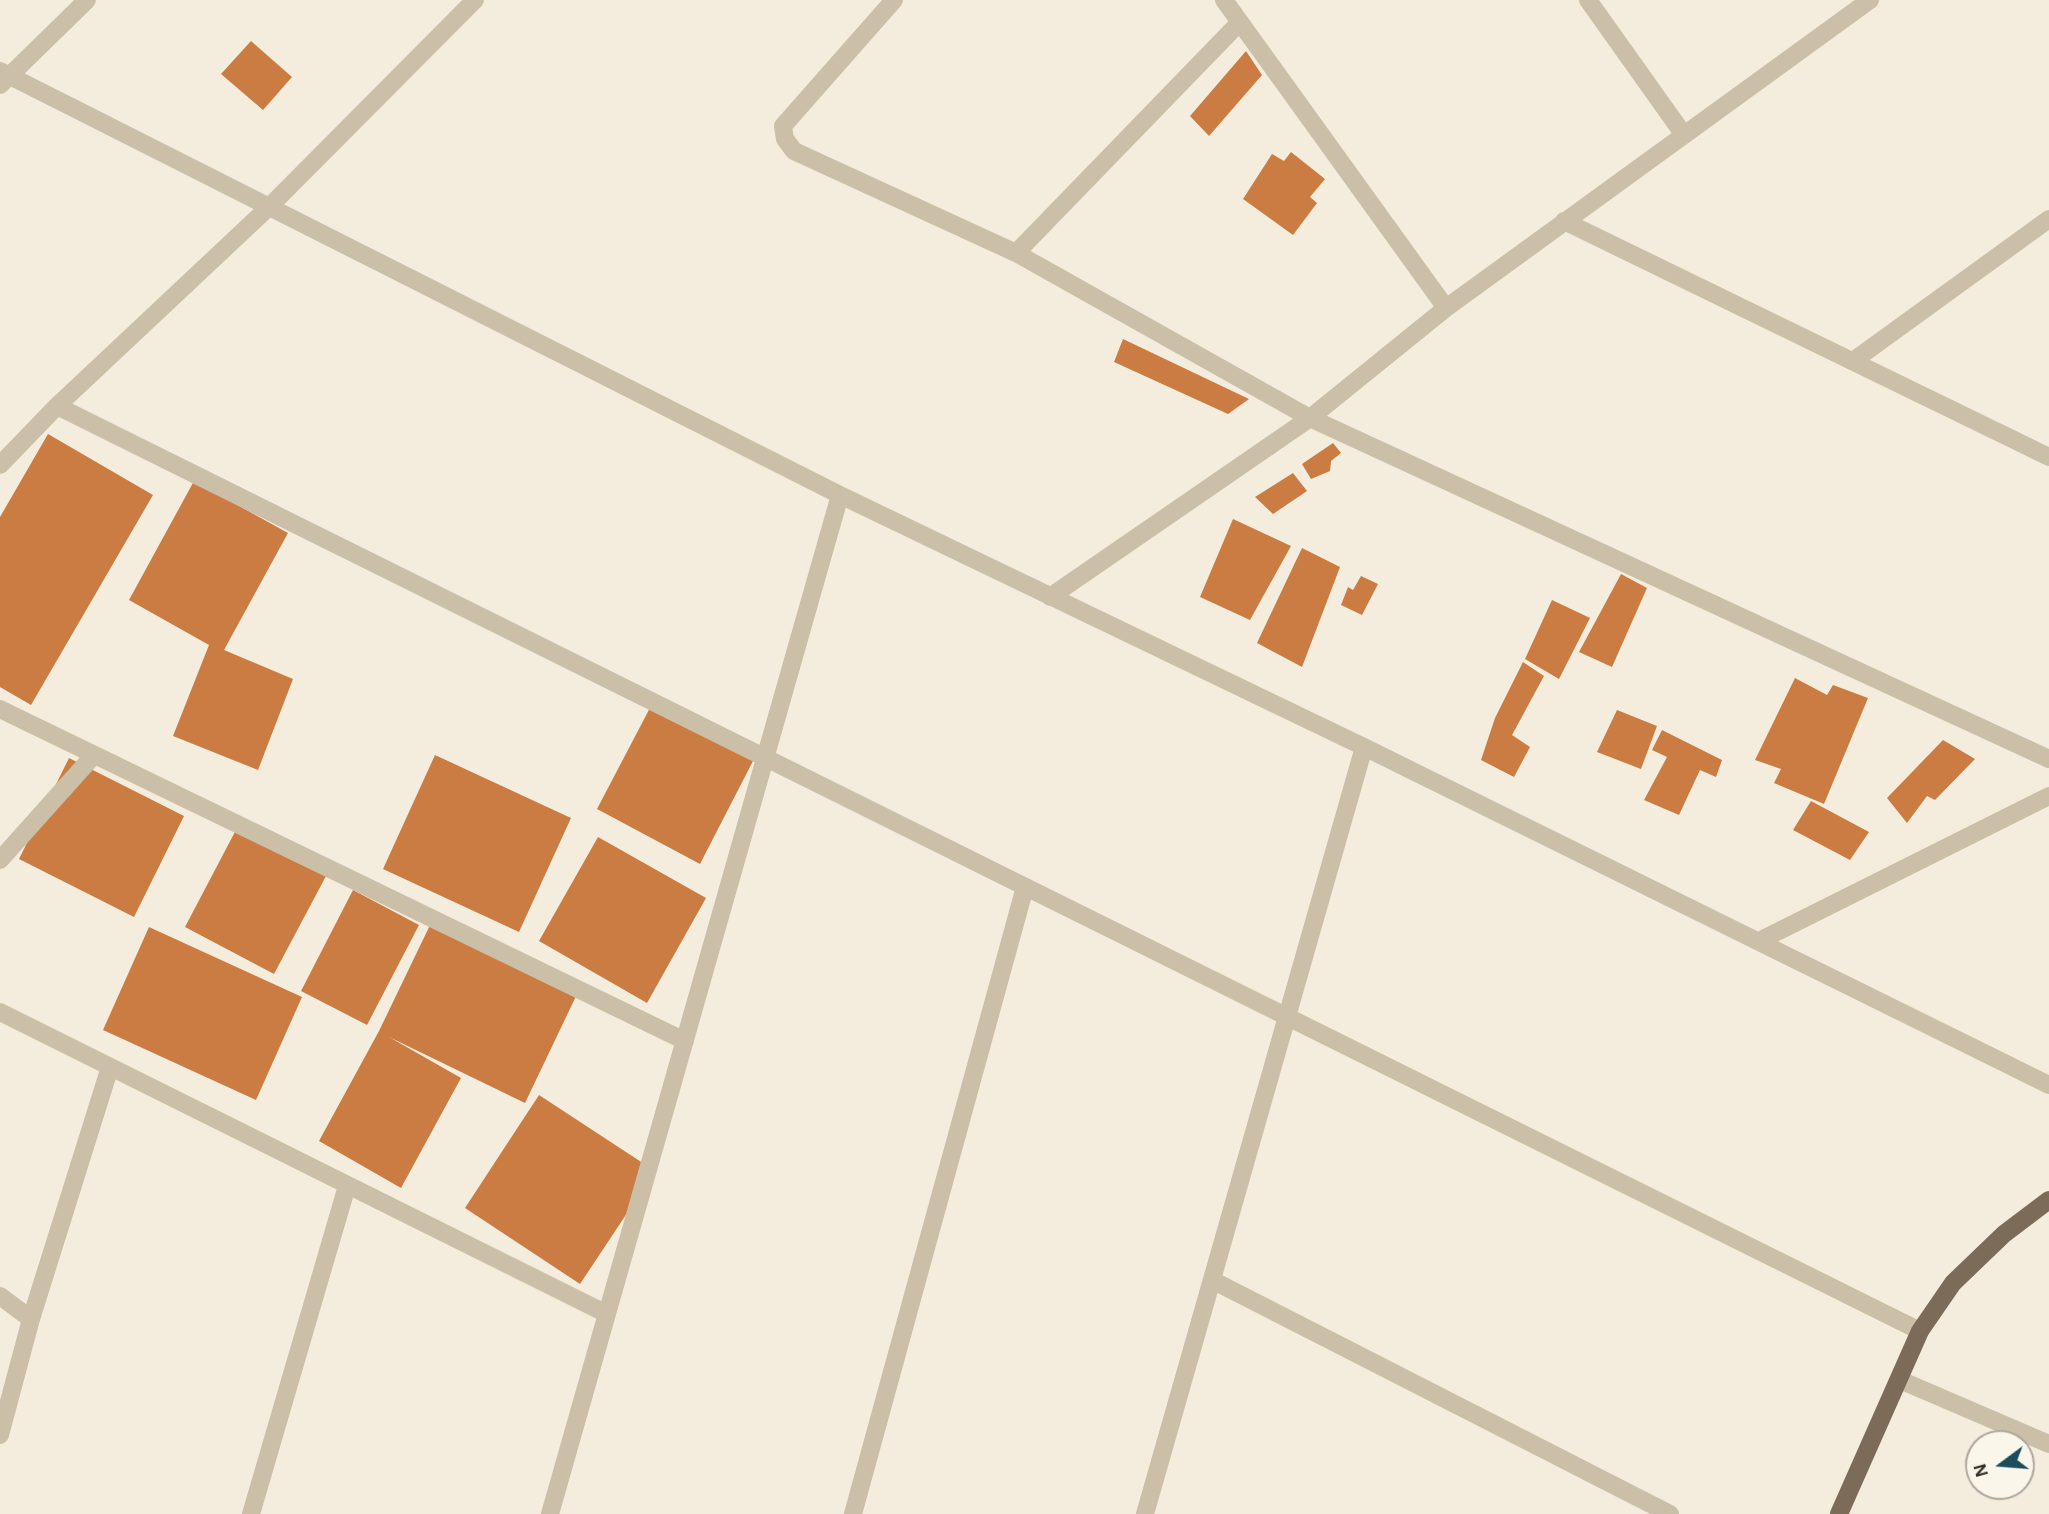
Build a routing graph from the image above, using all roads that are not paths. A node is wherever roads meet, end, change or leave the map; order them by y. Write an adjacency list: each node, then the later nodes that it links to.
1 (87, 0): 8 (street)
2 (475, 0): 10 (street)
3 (894, 0): 13 (street)
4 (1224, 0): 7 (street)
5 (1588, 0): 9 (street)
6 (1870, 0): 9 (street)
7 (1240, 22): 13 (street); 14 (street)
8 (3, 77): 10 (street)
9 (1684, 135): 12 (street)
10 (271, 205): 16 (street); 20 (street)
11 (2049, 219): 15 (street)
12 (1564, 221): 14 (street); 15 (street)
13 (1016, 253): 17 (street)
14 (1446, 308): 17 (street)
15 (1853, 361): 18 (street)
16 (57, 407): 19 (street); 25 (street)
17 (1310, 418): 21 (street); 26 (street)
18 (2049, 457)
19 (0, 465)
20 (840, 495): 21 (street); 25 (street)
21 (1050, 597): 23 (street)
22 (0, 709): 24 (street)
23 (1364, 747): 30 (street); 32 (street)
24 (94, 755): 28 (street); 33 (street)
25 (766, 757): 29 (street); 33 (street)
26 (2049, 759)
27 (2049, 796): 30 (street)
28 (0, 860)
29 (1025, 887): 32 (street); 48 (street)
30 (1759, 941): 35 (street)
31 (0, 1013): 34 (street)
32 (1286, 1016): 38 (street); 42 (street)
33 (685, 1041): 40 (street)
34 (110, 1067): 36 (street); 41 (street)
35 (2049, 1085)
36 (347, 1185): 40 (street); 46 (street)
37 (2049, 1200): 42 (main road)
38 (1212, 1280): 49 (street); 50 (street)
39 (0, 1296): 41 (street)
40 (607, 1314): 47 (street)
41 (31, 1319): 44 (street)
42 (1920, 1331): 43 (main road)
43 (1900, 1380): 45 (street); 51 (main road)
44 (0, 1435)
45 (2049, 1444)
46 (251, 1514)
47 (550, 1514)
48 (853, 1514)
49 (1145, 1514)
50 (1670, 1514)
51 (1839, 1514)

